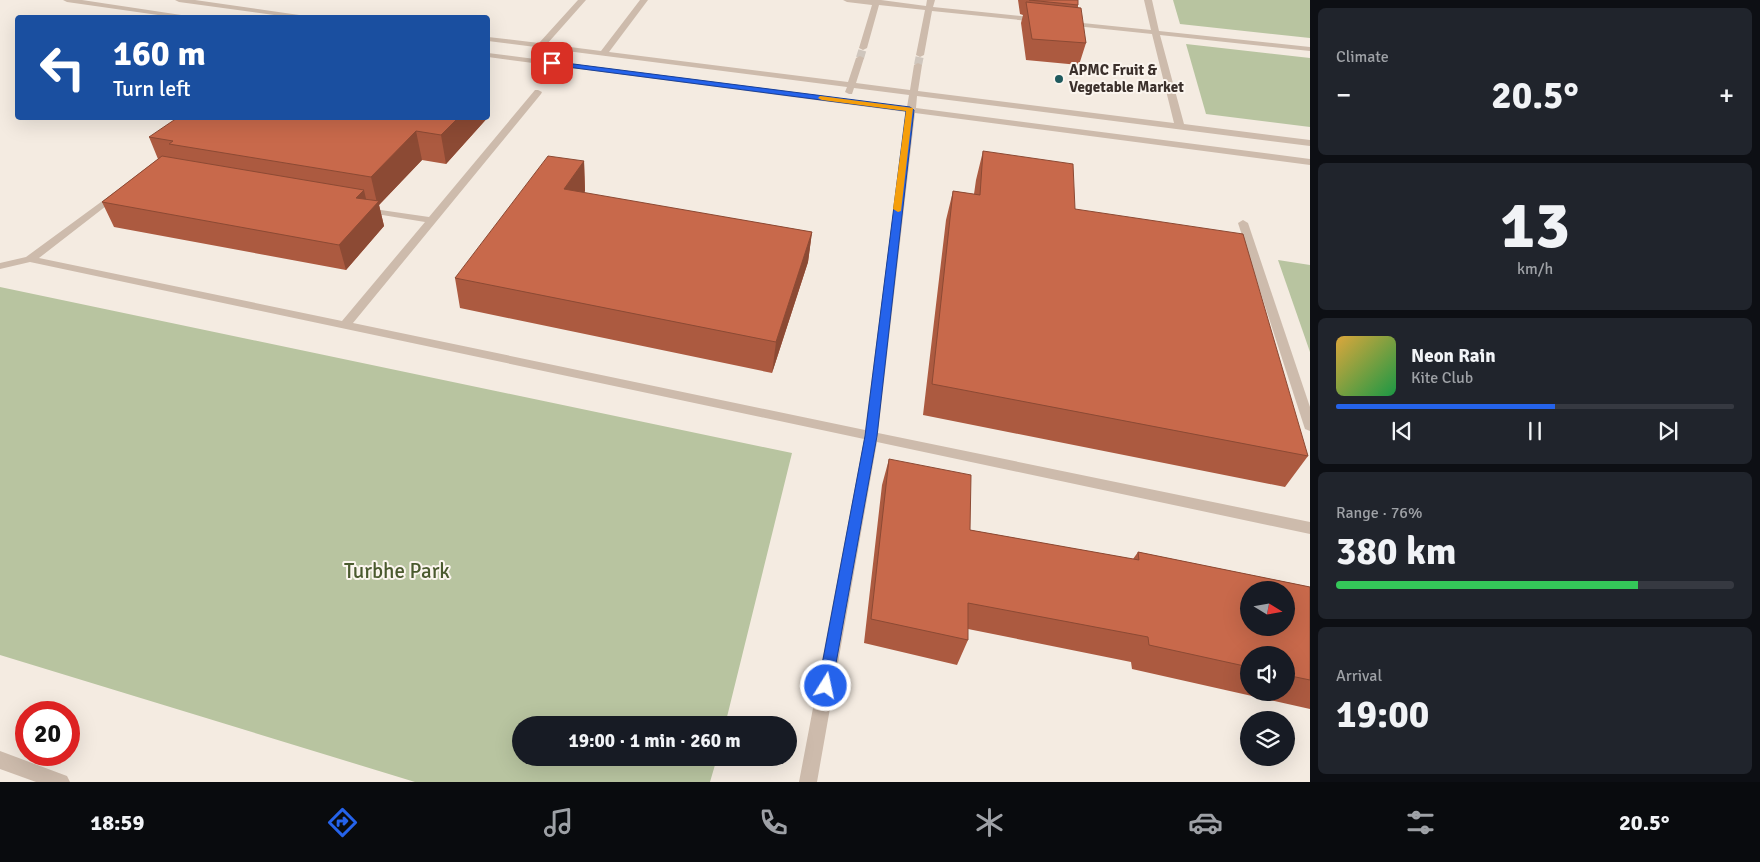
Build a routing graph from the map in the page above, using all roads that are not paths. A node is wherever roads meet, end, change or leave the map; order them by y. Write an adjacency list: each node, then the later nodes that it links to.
1 (67, 0): 10 (street)
2 (179, 0): 11 (street)
3 (582, 0): 16 (street)
4 (644, 0): 20 (street)
5 (847, 0): 8 (street)
6 (931, 0): 9 (street)
7 (1148, 0): 14 (street)
8 (876, 2): 9 (street); 17 (street)
9 (929, 9): 12 (street); 22 (street)
10 (176, 15)
11 (294, 15)
12 (1048, 21)
13 (1058, 22): 14 (street)
14 (1156, 33): 18 (street); 31 (street)
15 (490, 39): 16 (street)
16 (541, 46): 19 (street)
17 (863, 48)
18 (1310, 49)
19 (583, 51): 20 (street); 24 (street)
20 (603, 54): 26 (street)
21 (490, 55): 24 (street)
22 (920, 55)
23 (860, 58): 26 (street)
24 (569, 65): 29 (street)
25 (918, 65): 28 (street)
26 (852, 85): 28 (street); 29 (street)
27 (538, 92): 36 (street)
28 (914, 93): 30 (street); 31 (street)
29 (846, 101): 30 (street)
30 (910, 110): 33 (street); 42 (street)
31 (1180, 126): 32 (street)
32 (1310, 143)
33 (1310, 162)
34 (122, 189): 38 (street)
35 (355, 207): 36 (street)
36 (431, 220): 40 (street)
37 (1243, 223): 41 (street)
38 (30, 259): 39 (street); 40 (street)
39 (0, 266)
40 (345, 325): 42 (street)
41 (1310, 426)
42 (871, 436): 43 (street); 46 (street)
43 (1310, 528)
44 (0, 760): 45 (street)
45 (61, 782)
46 (808, 782)

